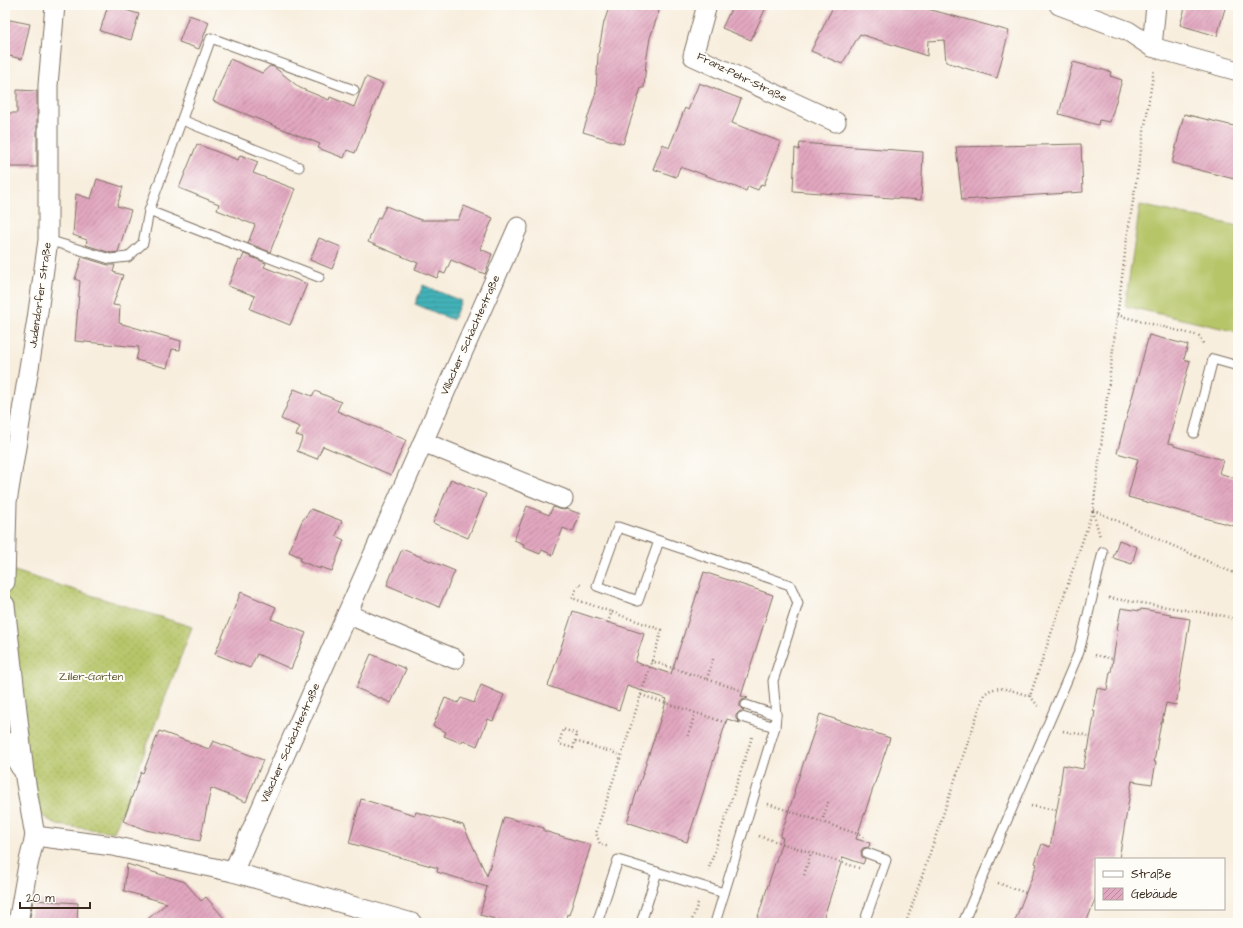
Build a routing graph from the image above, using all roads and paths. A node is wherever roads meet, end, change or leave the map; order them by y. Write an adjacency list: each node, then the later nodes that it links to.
1 (55, 5): 13 (street, Judendorfer Straße)
2 (706, 5): 9 (street, Franz-Pehr-Straße)
3 (1059, 5): 5 (street)
4 (1156, 5): 5 (street)
5 (1153, 56): 6 (street); 15 (path)
6 (1238, 71)
7 (354, 90): 8 (lane)
8 (182, 120): 10 (lane); 11 (lane)
9 (836, 122)
10 (299, 167)
11 (149, 211): 13 (lane); 14 (lane)
12 (518, 227): 19 (street, Villacher Schächtestraße)
13 (48, 240): 25 (street, Judendorfer Straße)
14 (319, 277)
15 (1117, 315): 16 (path); 21 (path)
16 (1213, 359): 17 (lane); 18 (lane)
17 (1238, 366)
18 (1194, 434)
19 (423, 442): 20 (street); 29 (street, Villacher Schächtestraße)
20 (563, 499)
21 (1093, 510): 23 (path); 24 (path); 77 (path)
22 (659, 541): 26 (lane); 26 (lane); 36 (lane)
23 (1104, 552): 27 (lane)
24 (1238, 575)
25 (5, 582)
26 (597, 586): 33 (path)
27 (1093, 595): 30 (path); 43 (lane)
28 (5, 605): 50 (street)
29 (347, 614): 31 (street); 62 (street, Villacher Schächtestraße)
30 (1238, 620)
31 (456, 659)
32 (713, 659): 34 (path)
33 (652, 661): 34 (path); 35 (path)
34 (707, 679): 36 (path)
35 (640, 695): 38 (path); 49 (path)
36 (775, 702): 39 (lane)
37 (746, 705): 39 (lane)
38 (695, 713): 41 (path); 45 (path)
39 (776, 715): 42 (lane)
40 (742, 717): 42 (lane)
41 (732, 725)
42 (774, 727): 51 (lane)
43 (1046, 728): 46 (path); 53 (lane)
44 (754, 732): 67 (path)
45 (688, 736)
46 (1091, 736)
47 (575, 741): 47 (path); 49 (path)
48 (5, 742): 50 (street)
49 (621, 755): 59 (path)
50 (24, 772): 57 (street)
51 (753, 799): 55 (path); 56 (lane)
52 (828, 802): 55 (path)
53 (1014, 803): 54 (path); 66 (lane)
54 (1057, 810)
55 (822, 822): 58 (path)
56 (743, 831): 60 (path); 68 (lane)
57 (35, 836): 62 (street); 70 (street)
58 (870, 838)
59 (615, 849)
60 (811, 853): 64 (path); 65 (path)
61 (867, 853): 65 (lane)
62 (233, 872): 71 (street)
63 (657, 872): 67 (lane); 72 (lane); 73 (lane)
64 (804, 875)
65 (880, 876): 76 (lane)
66 (982, 877): 69 (path); 78 (lane)
67 (703, 886): 68 (lane); 74 (path)
68 (724, 893): 75 (lane)
69 (1026, 893)
70 (18, 923)
71 (412, 923)
72 (597, 923)
73 (641, 923)
74 (691, 923)
75 (715, 923)
76 (864, 923)
77 (906, 923)
78 (963, 923)

